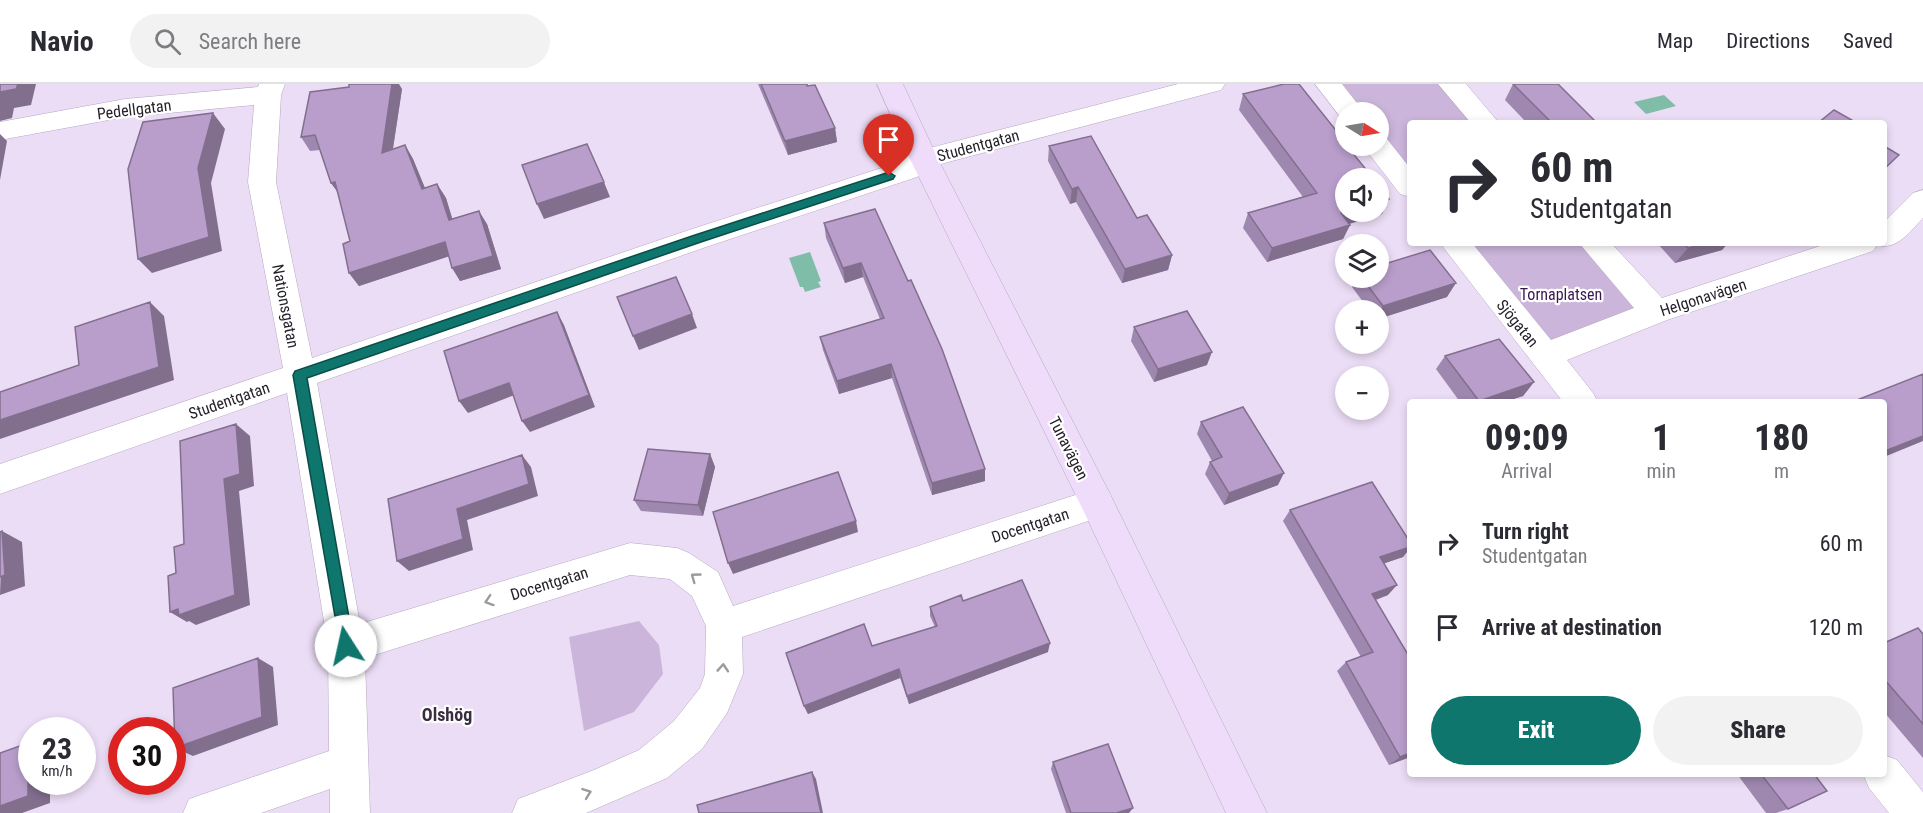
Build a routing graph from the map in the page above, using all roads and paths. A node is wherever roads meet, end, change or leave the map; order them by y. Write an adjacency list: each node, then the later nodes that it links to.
1 (890, 84): 10 (street, Tunavägen)
2 (1212, 84): 10 (street, Studentgatan)
3 (1328, 84): 6 (street)
4 (1451, 84): 7 (street)
5 (270, 89): 8 (street, Pedellgatan); 19 (street, Nationsgatan)
6 (1343, 102)
7 (1483, 120)
8 (0, 131)
9 (1385, 156): 11 (street)
10 (924, 159): 19 (street, Studentgatan); 22 (street, Tunavägen)
11 (1407, 183)
12 (1923, 200): 13 (street)
13 (1887, 235)
14 (1457, 246): 18 (street, Sjögatan)
15 (1597, 246): 17 (street)
16 (1854, 246): 17 (street, Helgonavägen)
17 (1656, 312): 18 (street, Helgonavägen)
18 (1545, 356): 20 (street, Sjögatan)
19 (300, 375): 21 (street, Studentgatan); 24 (street, Nationsgatan)
20 (1580, 399)
21 (0, 479)
22 (1097, 502): 23 (street, Docentgatan); 30 (street, Tunavägen)
23 (724, 626): 24 (street, Docentgatan, one-way to 24); 29 (street, Docentgatan, one-way to 23)
24 (346, 646): 25 (street, Nationsgatan)
25 (350, 763): 27 (street); 28 (street, Nationsgatan)
26 (1885, 777): 31 (street)
27 (203, 813)
28 (350, 813)
29 (532, 813)
30 (1247, 813)
31 (1915, 813)

